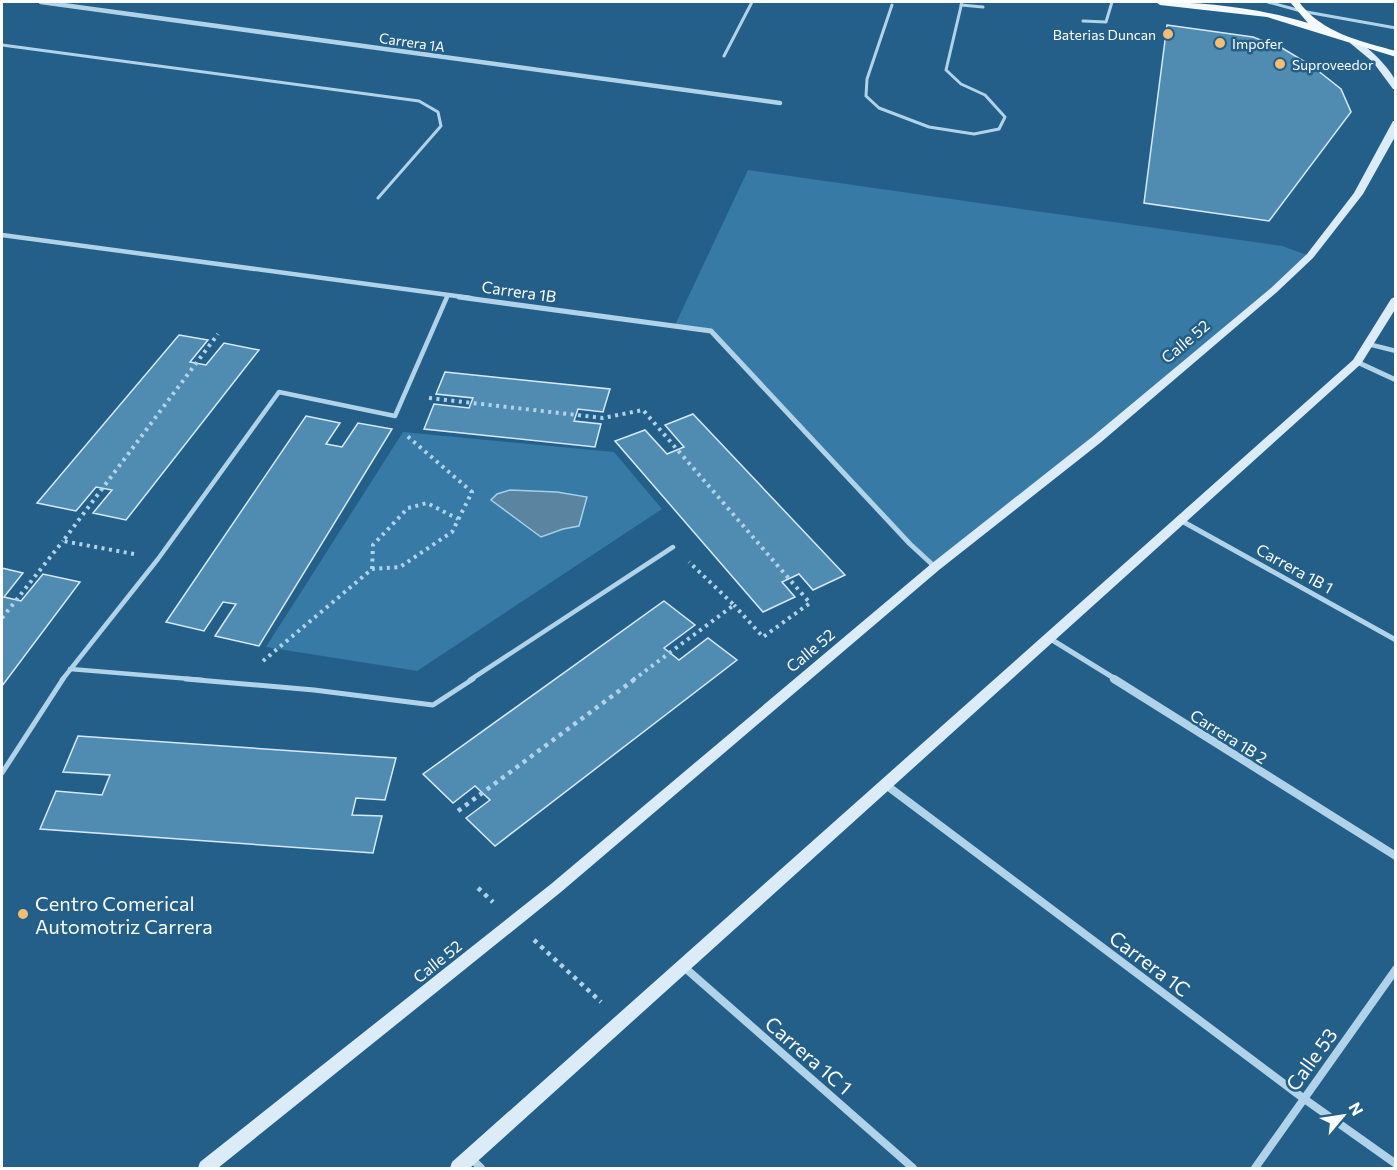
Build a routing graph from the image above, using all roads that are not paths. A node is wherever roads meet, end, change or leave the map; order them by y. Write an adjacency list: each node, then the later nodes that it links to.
1 (41, 2): 18 (street, Carrera 1A)
2 (752, 2): 16 (lane)
3 (1112, 2): 10 (lane)
4 (1160, 2): 12 (main road)
5 (1268, 2): 8 (lane)
6 (962, 3): 7 (lane); 9 (lane)
7 (892, 5)
8 (1298, 6): 11 (lane); 12 (main road)
9 (983, 8)
10 (1083, 21)
11 (1395, 28)
12 (1331, 33): 13 (main road)
13 (1353, 41): 15 (main road); 17 (main road)
14 (2, 45): 20 (lane)
15 (1395, 54)
16 (724, 56)
17 (1395, 87)
18 (780, 103)
19 (1395, 123): 30 (main road, Calle 52)
20 (378, 198)
21 (2, 235): 22 (street, Carrera 1B)
22 (448, 295): 30 (street, Carrera 1B); 33 (lane)
23 (1395, 299): 24 (main road)
24 (1368, 344): 25 (lane); 26 (main road)
25 (1395, 351)
26 (1357, 362): 27 (street); 28 (main road)
27 (1395, 380)
28 (1180, 520): 31 (main road); 32 (street, Carrera 1B 1)
29 (673, 547): 33 (lane)
30 (935, 567): 42 (main road, Calle 52)
31 (1049, 639): 35 (main road); 36 (street, Carrera 1B 2)
32 (1395, 640)
33 (70, 669): 34 (lane)
34 (2, 773)
35 (886, 785): 37 (main road); 39 (street, Carrera 1C)
36 (1395, 856)
37 (684, 966): 40 (main road); 44 (street, Carrera 1C 1)
38 (1395, 969): 39 (street, Calle 53)
39 (1303, 1098): 41 (street, Carrera 1C); 45 (street, Calle 53)
40 (475, 1163): 43 (main road)
41 (1395, 1164)
42 (206, 1168)
43 (458, 1168)
44 (913, 1168)
45 (1255, 1168)

